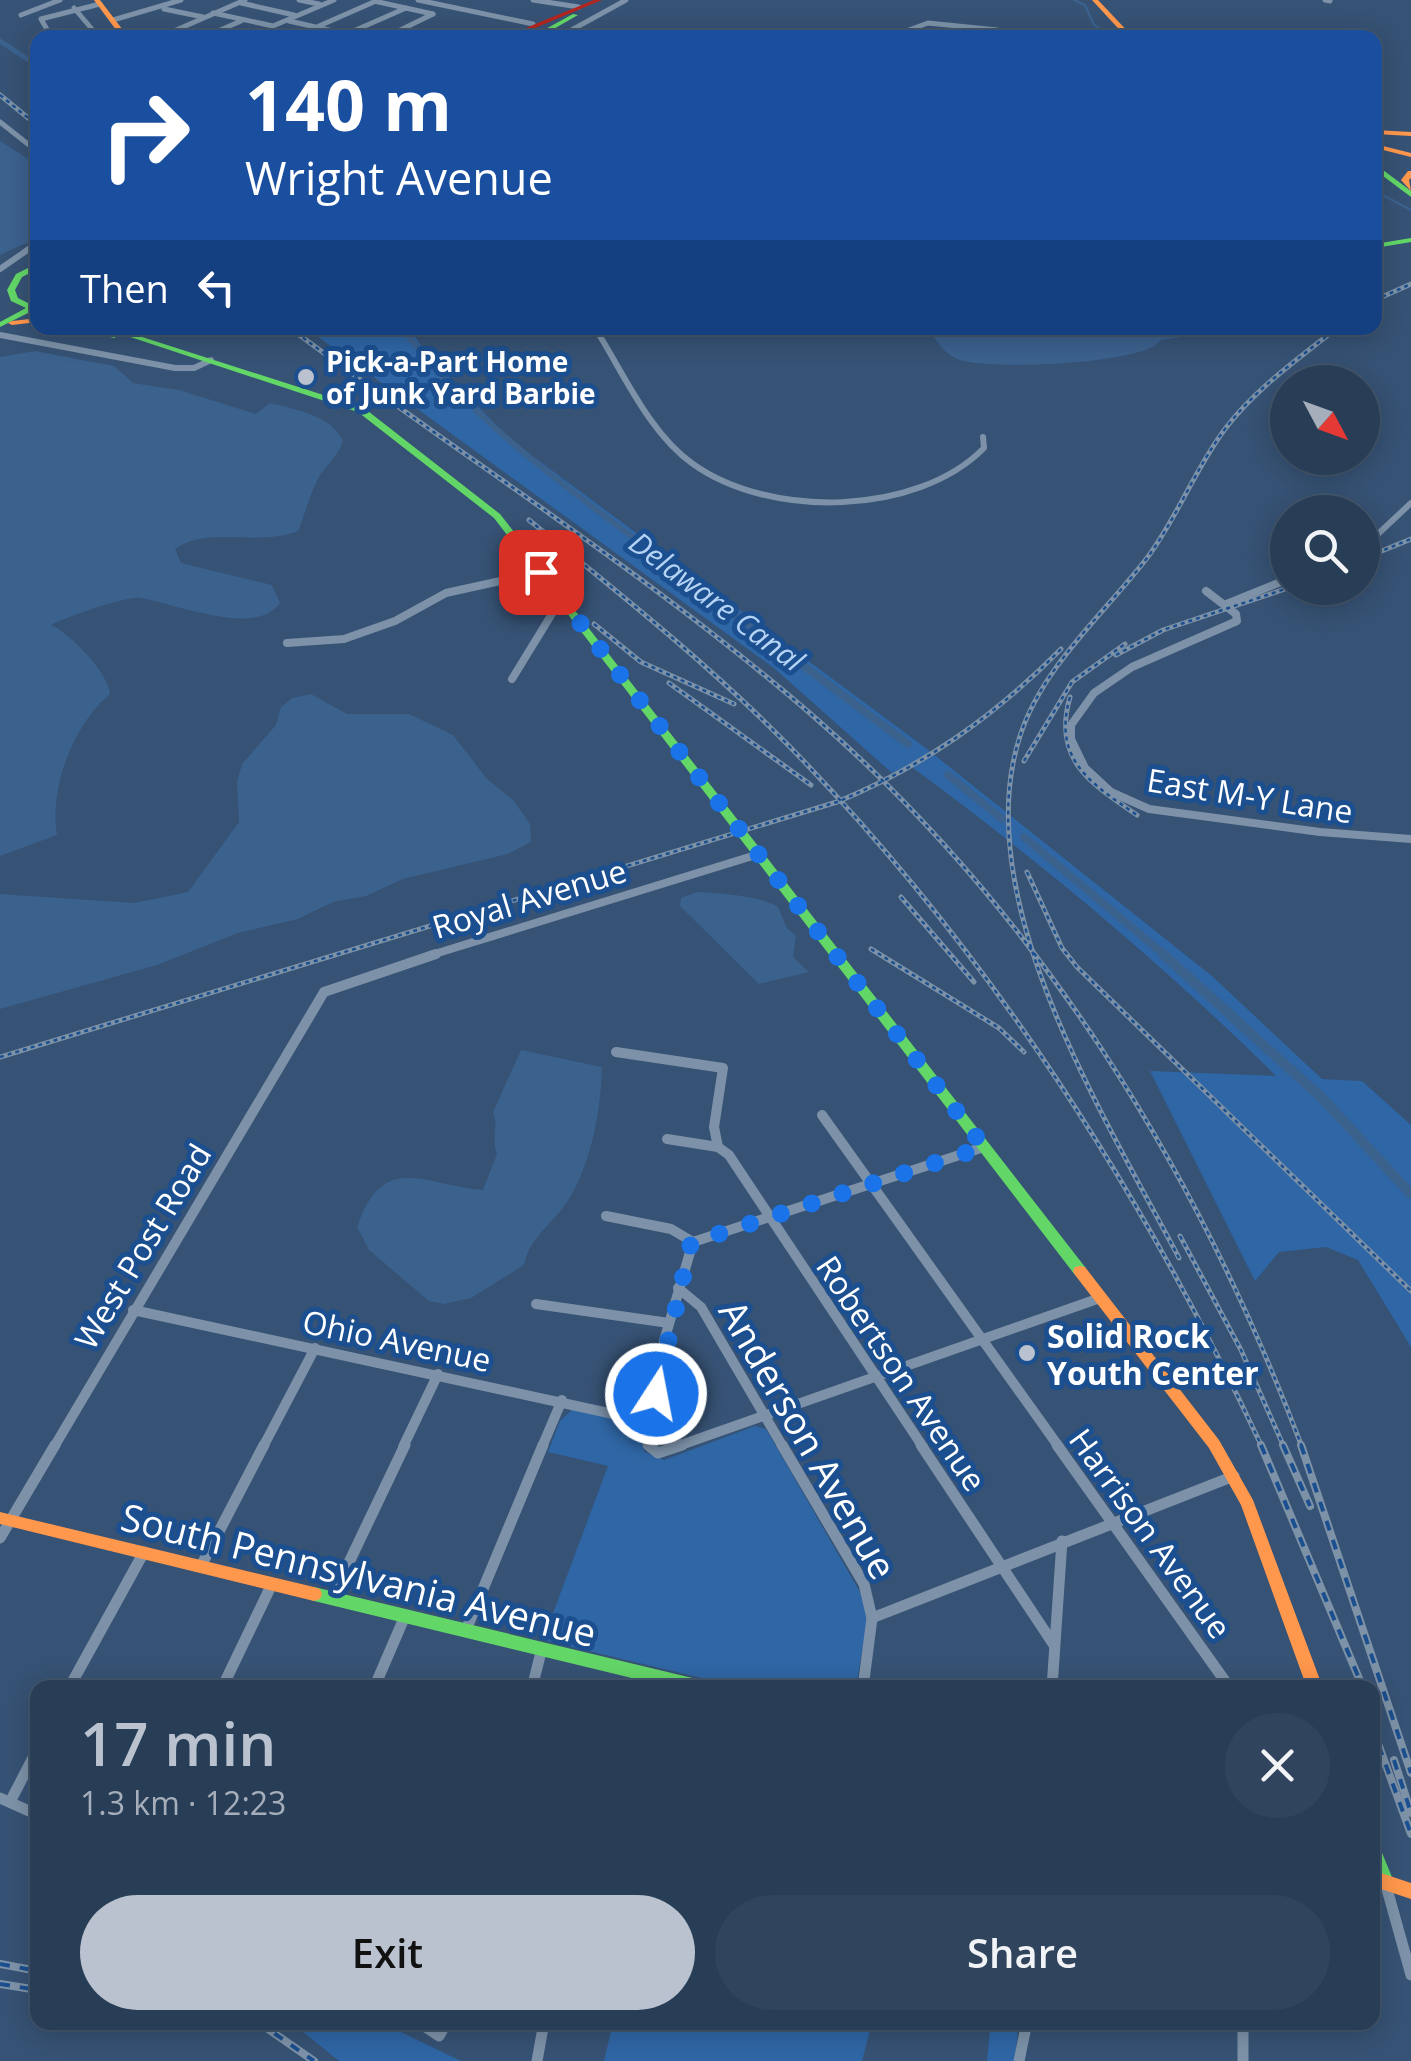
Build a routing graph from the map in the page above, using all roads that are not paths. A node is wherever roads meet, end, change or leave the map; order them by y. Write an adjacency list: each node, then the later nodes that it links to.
1 (60, 0): 22 (street)
2 (182, 0): 17 (street)
3 (299, 0): 14 (street)
4 (334, 0): 14 (street)
5 (373, 0): 18 (street); 27 (street)
6 (418, 0): 36 (street)
7 (533, 0): 13 (street)
8 (601, 0): 15 (main road); 37 (main road)
9 (626, 0): 39 (street)
10 (1092, 0): 42 (main road)
11 (242, 1): 19 (street); 23 (street)
12 (98, 2): 16 (street); 28 (main road)
13 (543, 2): 15 (street); 20 (street)
14 (322, 5): 23 (street)
15 (578, 6): 20 (main road)
16 (74, 8): 29 (street); 30 (street)
17 (162, 8): 24 (street); 28 (street)
18 (406, 8): 21 (street); 34 (street)
19 (213, 13): 24 (street); 25 (street)
20 (559, 13): 38 (main road)
21 (433, 14): 35 (street)
22 (22, 15)
23 (297, 16): 26 (street)
24 (203, 18): 31 (street)
25 (243, 20): 26 (street); 32 (street)
26 (286, 20): 27 (street)
27 (317, 27): 33 (street)
28 (119, 29)
29 (47, 30)
30 (90, 30)
31 (176, 30)
32 (220, 30)
33 (330, 30)
34 (356, 30)
35 (400, 30)
36 (528, 30)
37 (534, 30)
38 (534, 30)
39 (572, 30)
40 (909, 30): 41 (street)
41 (996, 30)
42 (1120, 30)
43 (0, 122): 46 (street)
44 (1382, 132): 45 (main road)
45 (1411, 134)
46 (30, 146)
47 (1382, 149): 48 (main road)
48 (1411, 156)
49 (1382, 171): 51 (main road)
50 (1411, 173): 51 (main road)
51 (1411, 192)
52 (1411, 243): 53 (main road)
53 (1382, 245)
54 (30, 248): 55 (street)
55 (0, 270)
56 (30, 270): 57 (main road)
57 (30, 306)
58 (30, 309): 60 (main road)
59 (30, 321): 60 (main road)
60 (0, 324)
61 (110, 335): 67 (main road)
62 (125, 335): 66 (main road)
63 (130, 335): 66 (main road)
64 (601, 335): 69 (street)
65 (0, 336): 68 (street)
66 (151, 342): 67 (main road)
67 (171, 348): 68 (main road)
68 (211, 360): 72 (main road)
69 (983, 437)
70 (1411, 503): 71 (street)
71 (1380, 532)
72 (541, 572): 75 (main road); 77 (street)
73 (1270, 587): 76 (street)
74 (1206, 591): 76 (street)
75 (561, 599): 78 (street); 80 (main road)
76 (1224, 605): 79 (street, East M-Y Lane)
77 (287, 644)
78 (512, 679)
79 (1411, 840)
80 (758, 854): 81 (street, Royal Avenue); 86 (main road)
81 (318, 998): 94 (street, West Post Road)
82 (616, 1052): 85 (street)
83 (822, 1115): 87 (street, Harrison Avenue)
84 (667, 1138): 85 (street)
85 (718, 1147): 89 (street, Robertson Avenue)
86 (984, 1147): 87 (street); 92 (main road)
87 (870, 1184): 89 (street); 96 (street, Harrison Avenue)
88 (606, 1216): 90 (street)
89 (770, 1217): 90 (street); 99 (street, Robertson Avenue)
90 (693, 1242): 91 (street)
91 (678, 1288): 95 (street); 101 (street, Anderson Avenue)
92 (1100, 1298): 96 (street); 103 (main road)
93 (536, 1304): 95 (street)
94 (133, 1310): 97 (street, Ohio Avenue); 104 (street, West Post Road)
95 (670, 1323): 102 (street)
96 (982, 1340): 99 (street); 105 (street, Harrison Avenue)
97 (315, 1348): 98 (street, Ohio Avenue); 109 (street)
98 (438, 1374): 100 (street, Ohio Avenue); 112 (street)
99 (876, 1378): 101 (street); 110 (street, Robertson Avenue)
100 (562, 1400): 102 (street, Ohio Avenue); 115 (street)
101 (767, 1418): 102 (street); 114 (street, Anderson Avenue)
102 (650, 1422)
103 (1234, 1476): 105 (street); 126 (main road)
104 (5, 1519): 106 (street, West Post Road); 108 (main road, South Pennsylvania Avenue)
105 (1112, 1523): 107 (street); 125 (street, Harrison Avenue)
106 (0, 1538)
107 (1062, 1542): 110 (street); 116 (street)
108 (144, 1552): 109 (main road, South Pennsylvania Avenue); 118 (street)
109 (200, 1566): 111 (main road, South Pennsylvania Avenue)
110 (1000, 1566): 114 (street); 116 (street, Robertson Avenue)
111 (272, 1584): 112 (main road, South Pennsylvania Avenue); 119 (street)
112 (332, 1598): 113 (main road, South Pennsylvania Avenue)
113 (406, 1616): 115 (main road, South Pennsylvania Avenue); 120 (street)
114 (872, 1618): 123 (street, Anderson Avenue)
115 (466, 1630): 117 (main road, South Pennsylvania Avenue)
116 (1054, 1644): 124 (street)
117 (542, 1648): 121 (street); 122 (main road, South Pennsylvania Avenue)
118 (73, 1680)
119 (226, 1680)
120 (378, 1680)
121 (534, 1680)
122 (672, 1680)
123 (864, 1680)
124 (1052, 1680)
125 (1224, 1680)
126 (1312, 1680)
127 (30, 1761): 128 (street)
128 (5, 1800): 129 (street)
129 (30, 1811)
130 (1380, 1880): 132 (main road)
131 (1380, 1883): 133 (street)
132 (1411, 1891)
133 (1411, 1975)
134 (543, 2030): 137 (street)
135 (1025, 2030): 138 (street)
136 (1243, 2030): 139 (street)
137 (537, 2061)
138 (1018, 2061)
139 (1242, 2061)

